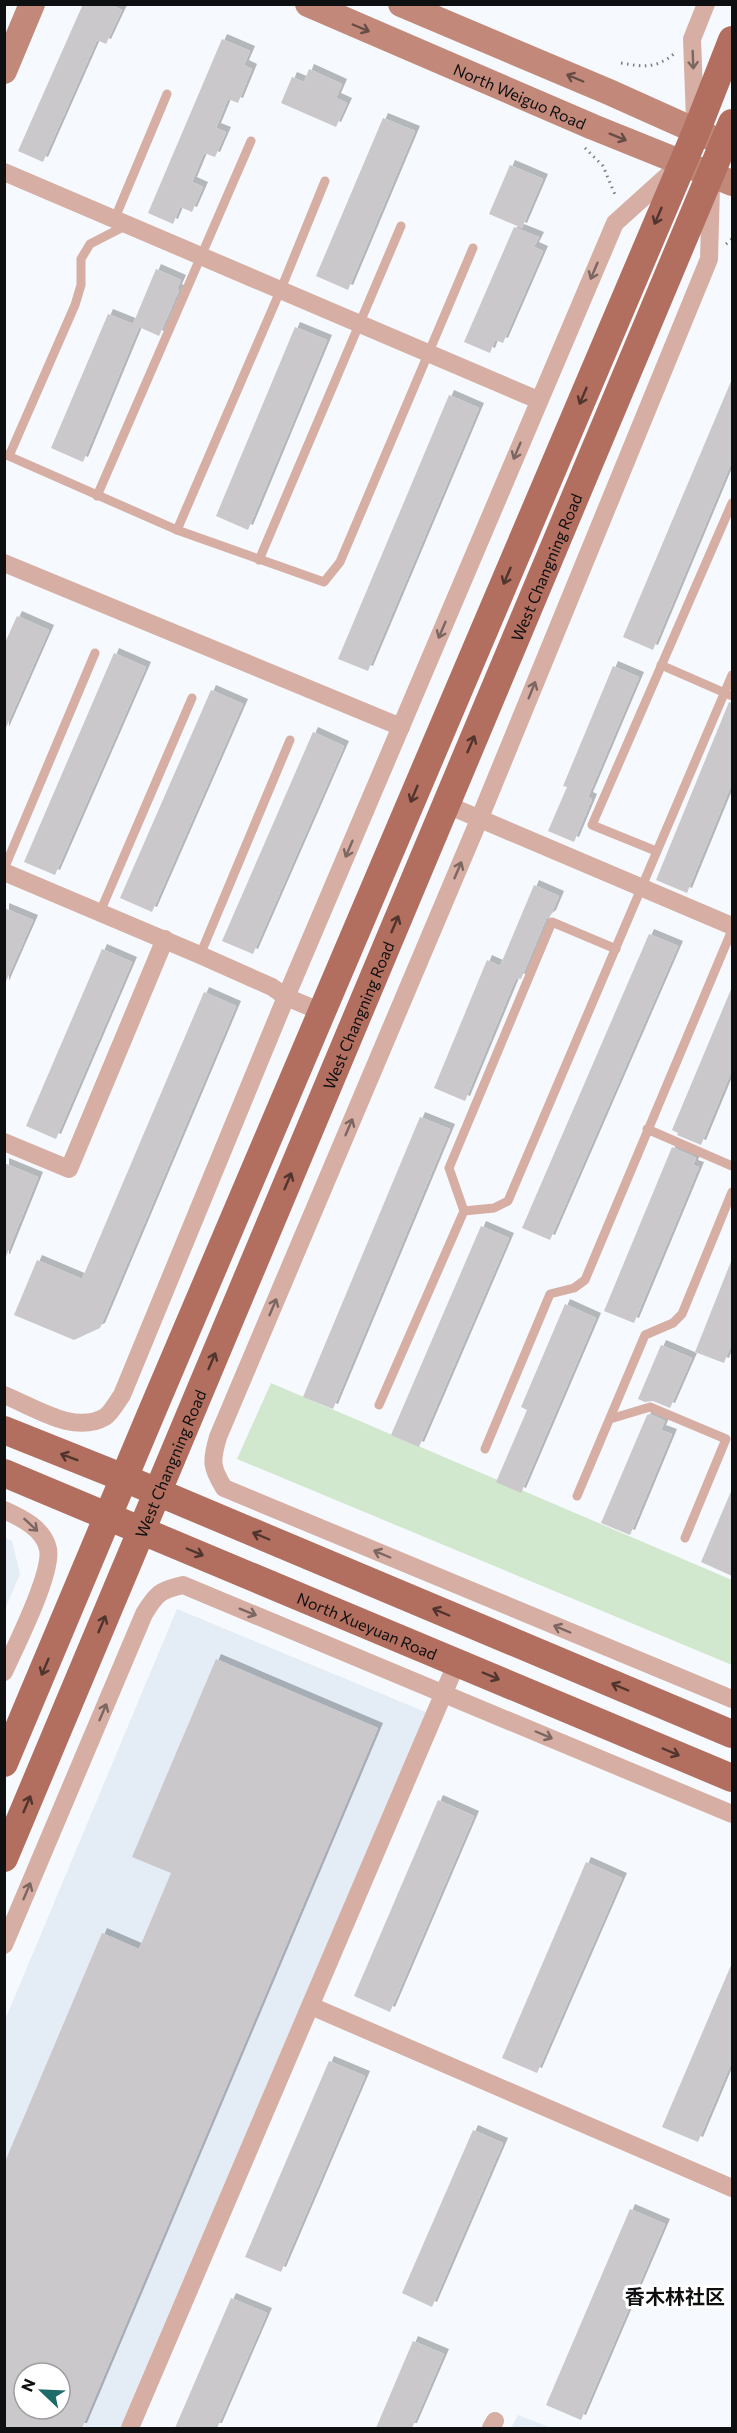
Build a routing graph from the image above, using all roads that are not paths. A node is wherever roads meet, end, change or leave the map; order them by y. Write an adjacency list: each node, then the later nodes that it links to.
1 (32, 4): 6 (main road)
2 (308, 4): 11 (main road, North Weiguo Road, one-way to 11)
3 (401, 4): 8 (main road, one-way to 3)
4 (706, 4): 8 (street, West Changning Road, one-way to 8)
5 (732, 40): 8 (main road, West Changning Road)
6 (4, 71)
7 (167, 94): 15 (lane)
8 (696, 132): 9 (main road); 11 (main road, West Changning Road)
9 (730, 137): 13 (main road, West Changning Road)
10 (251, 141): 18 (lane)
11 (681, 163): 13 (main road, North Weiguo Road); 22 (street, West Changning Road, one-way to 22); 47 (main road, West Changning Road, one-way to 47)
12 (4, 172): 15 (street)
13 (722, 179): 36 (main road, West Changning Road, one-way to 13); 37 (street, West Changning Road, one-way to 13)
14 (325, 181): 19 (lane)
15 (122, 221): 18 (street); 23 (lane)
16 (401, 226): 20 (lane)
17 (473, 248): 21 (lane)
18 (200, 255): 19 (street); 24 (lane)
19 (281, 289): 20 (street); 26 (lane)
20 (360, 323): 21 (street); 27 (lane)
21 (430, 353): 22 (street); 27 (lane)
22 (538, 399): 34 (street, West Changning Road, one-way to 34)
23 (7, 455): 24 (lane)
24 (97, 496): 26 (lane)
25 (732, 503): 30 (lane)
26 (177, 530): 27 (lane)
27 (259, 560)
28 (4, 563): 34 (street)
29 (95, 653): 39 (lane)
30 (662, 665): 32 (lane); 38 (lane)
31 (732, 675): 32 (lane)
32 (729, 694): 38 (lane)
33 (192, 698): 41 (lane)
34 (401, 727): 46 (street, West Changning Road, one-way to 46)
35 (290, 740): 45 (lane)
36 (446, 804): 37 (street); 60 (main road, West Changning Road, one-way to 36)
37 (479, 820): 40 (street); 69 (street, West Changning Road, one-way to 37)
38 (656, 851): 40 (lane)
39 (4, 871): 41 (street)
40 (641, 888): 42 (street); 44 (lane)
41 (100, 912): 43 (street)
42 (732, 928): 48 (lane)
43 (165, 939): 45 (street); 49 (street)
44 (616, 949): 52 (lane); 52 (lane)
45 (200, 955): 46 (street)
46 (286, 997): 47 (street); 53 (street, West Changning Road)
47 (322, 1012): 59 (main road, West Changning Road)
48 (647, 1130): 50 (lane); 57 (lane)
49 (4, 1142)
50 (732, 1166)
51 (732, 1192): 55 (lane)
52 (464, 1210): 54 (lane)
53 (4, 1395)
54 (379, 1405)
55 (610, 1419): 61 (lane); 65 (lane)
56 (4, 1430): 59 (main road, one-way to 56)
57 (485, 1449)
58 (4, 1473): 63 (main road, North Xueyuan Road)
59 (124, 1478): 60 (main road); 63 (main road, West Changning Road)
60 (157, 1492): 64 (main road, West Changning Road); 70 (main road, one-way to 60)
61 (577, 1496)
62 (4, 1510): 67 (street, one-way to 67)
63 (108, 1516): 64 (main road, North Xueyuan Road); 71 (main road, West Changning Road, one-way to 71)
64 (141, 1530): 66 (main road, North Xueyuan Road, one-way to 66); 74 (main road, West Changning Road, one-way to 64)
65 (685, 1538)
66 (457, 1662): 68 (street); 72 (main road, North Xueyuan Road, one-way to 72)
67 (4, 1672)
68 (444, 1693): 73 (street, one-way to 73); 75 (street, one-way to 68); 76 (street)
69 (732, 1699)
70 (732, 1734)
71 (4, 1763)
72 (732, 1778)
73 (732, 1814)
74 (4, 1858)
75 (4, 1945)
76 (310, 2006): 77 (street); 78 (street)
77 (732, 2188)
78 (130, 2428)

